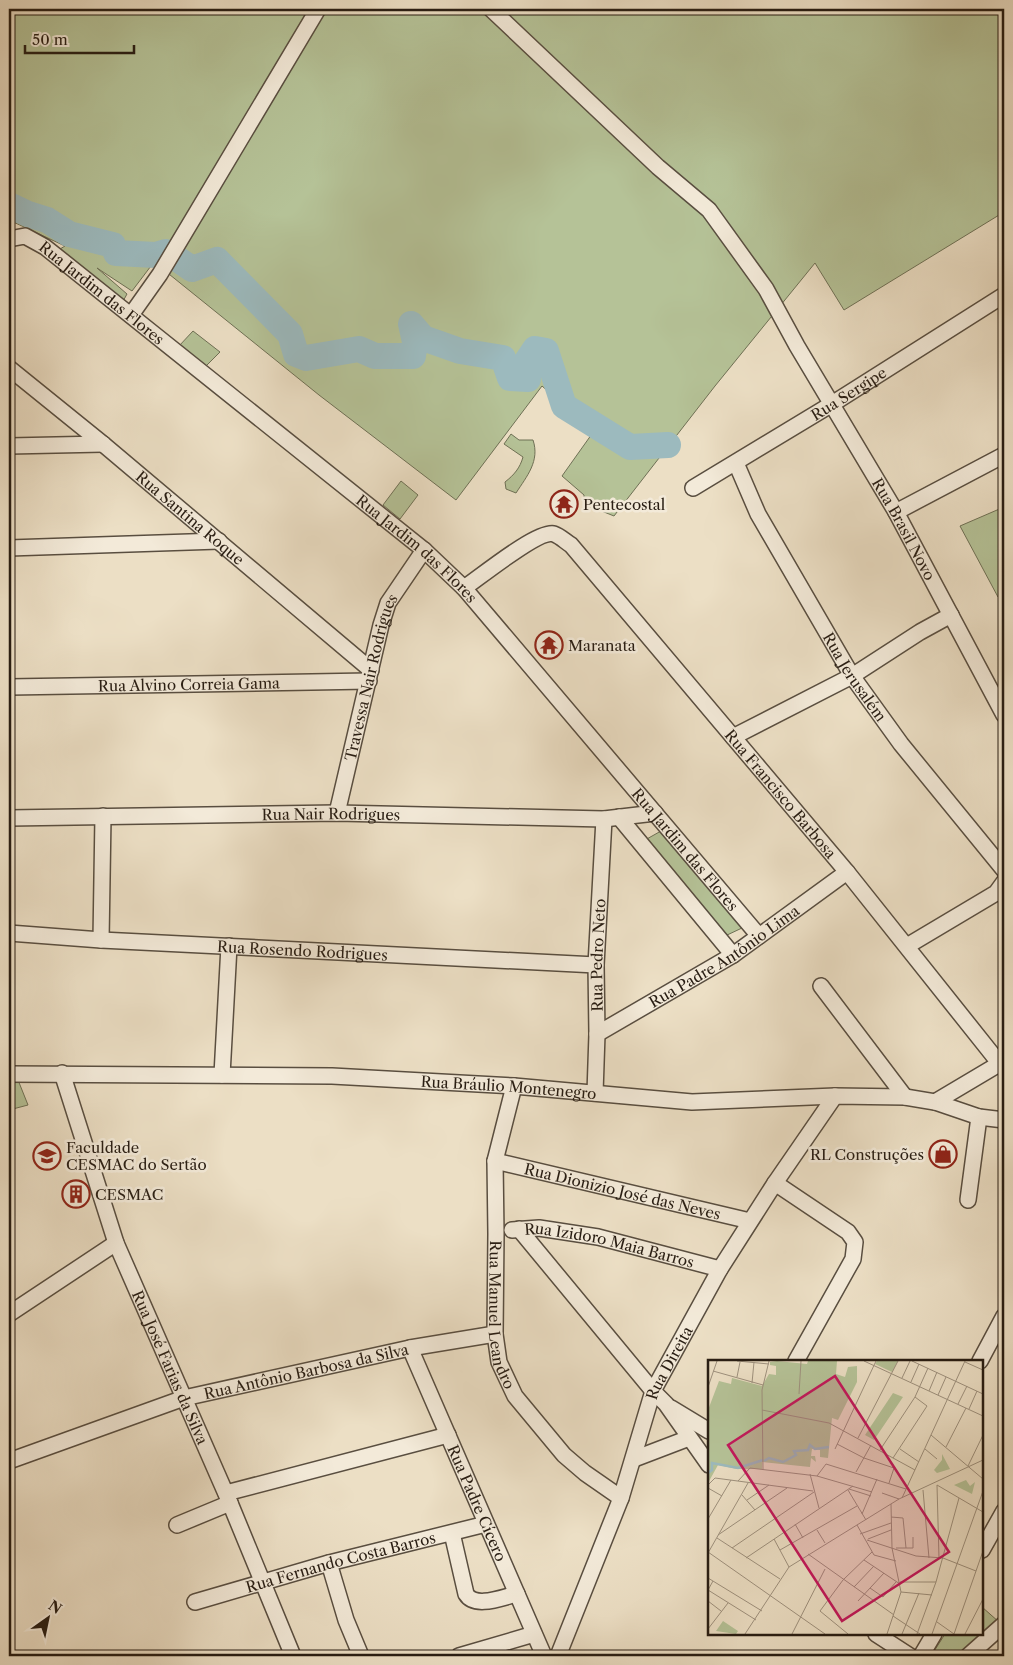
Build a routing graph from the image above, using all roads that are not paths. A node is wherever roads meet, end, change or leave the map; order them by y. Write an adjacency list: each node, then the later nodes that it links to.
1 (318, 9): 5 (street)
2 (491, 9): 7 (street, Rua Brasil Novo)
3 (9, 239): 5 (street, Rua Jardim das Flores)
4 (1004, 295): 7 (street, Rua Sergipe)
5 (131, 315): 16 (street, Rua Jardim das Flores)
6 (9, 368): 8 (street, Rua Santina Roque)
7 (832, 404): 11 (street, Rua Sergipe); 13 (street, Rua Brasil Novo)
8 (103, 444): 9 (street); 14 (street, Rua Santina Roque)
9 (9, 446)
10 (1004, 455): 13 (street)
11 (736, 463): 12 (street, Rua Sergipe); 20 (street, Rua Jerusalém)
12 (693, 488)
13 (896, 512): 18 (street, Rua Brasil Novo)
14 (218, 541): 15 (street); 19 (street, Rua Santina Roque)
15 (9, 548)
16 (424, 550): 17 (street, Rua Jardim das Flores); 19 (street, Travessa Nair Rodrigues)
17 (464, 588): 24 (street, Rua Francisco Barbosa); 26 (street, Rua Jardim das Flores)
18 (951, 615): 20 (street); 22 (street, Rua Brasil Novo)
19 (370, 675): 21 (street, Rua Alvino Correia Gama); 25 (street, Travessa Nair Rodrigues)
20 (852, 676): 24 (street); 31 (street, Rua Jerusalém)
21 (9, 686)
22 (999, 689): 23 (street, Rua Brasil Novo)
23 (1004, 716)
24 (733, 737): 32 (street, Rua Francisco Barbosa)
25 (337, 813): 27 (street, Rua Nair Rodrigues); 30 (street, Rua Nair Rodrigues)
26 (654, 813): 28 (street, Rua Nair Rodrigues); 35 (street, Rua Jardim das Flores)
27 (104, 816): 29 (street, Rua Nair Rodrigues); 36 (street)
28 (619, 817): 30 (street, Rua Nair Rodrigues); 39 (street, Rua Jardim das Flores)
29 (9, 818)
30 (604, 819): 40 (street, Rua Pedro Neto)
31 (1004, 870)
32 (847, 872): 35 (street, Rua Padre Antônio Lima); 38 (street, Rua Francisco Barbosa)
33 (1004, 882): 38 (street)
34 (9, 933): 36 (street, Rua Rosendo Rodrigues)
35 (759, 936): 39 (street, Rua Padre Antônio Lima)
36 (101, 940): 37 (street, Rua Rosendo Rodrigues)
37 (229, 946): 40 (street, Rua Rosendo Rodrigues); 46 (street)
38 (907, 946): 43 (street, Rua Francisco Barbosa)
39 (733, 955): 42 (street, Rua Padre Antônio Lima)
40 (596, 965): 42 (street, Rua Pedro Neto)
41 (821, 986): 50 (street)
42 (597, 1034): 48 (street, Rua Pedro Neto)
43 (1002, 1062): 51 (street)
44 (62, 1073): 45 (street, Rua Bráulio Montenegro); 46 (street, Rua Bráulio Montenegro); 60 (street, Rua José Farias da Silva)
45 (9, 1074)
46 (222, 1075): 47 (street, Rua Bráulio Montenegro)
47 (514, 1086): 48 (street, Rua Bráulio Montenegro); 54 (street, Rua Manuel Leandro)
48 (595, 1093): 49 (street, Rua Bráulio Montenegro)
49 (835, 1096): 50 (street, Rua Bráulio Montenegro); 55 (street, Rua Direita)
50 (905, 1097): 51 (street, Rua Bráulio Montenegro)
51 (935, 1102): 52 (street, Rua Bráulio Montenegro)
52 (979, 1117): 53 (street, Rua Bráulio Montenegro); 56 (street)
53 (1004, 1120)
54 (495, 1161): 57 (street, Rua Dionizio José das Neves); 59 (street, Rua Manuel Leandro)
55 (775, 1183): 57 (street, Rua Direita); 66 (street)
56 (968, 1200)
57 (750, 1221): 61 (street, Rua Direita)
58 (519, 1229): 59 (street, Rua Izidoro Maia Barros); 61 (street, Rua Izidoro Maia Barros); 68 (street)
59 (496, 1234): 64 (street, Rua Manuel Leandro)
60 (116, 1243): 62 (street); 69 (street, Rua José Farias da Silva)
61 (720, 1269): 68 (street, Rua Direita)
62 (9, 1314)
63 (1004, 1316): 67 (street)
64 (495, 1334): 65 (street, Rua Antônio Barbosa da Silva); 78 (street, Rua Manuel Leandro)
65 (410, 1348): 69 (street, Rua Antônio Barbosa da Silva); 72 (street, Rua Padre Cícero)
66 (797, 1360)
67 (981, 1360)
68 (653, 1392): 70 (street); 74 (street, Rua Direita)
69 (184, 1398): 75 (street, Rua Antônio Barbosa da Silva); 77 (street, Rua José Farias da Silva)
70 (666, 1404): 71 (street); 73 (street)
71 (708, 1430)
72 (448, 1435): 77 (street); 80 (street, Rua Padre Cícero)
73 (689, 1438): 74 (street); 76 (street)
74 (634, 1459): 78 (street, Rua Direita)
75 (9, 1461)
76 (708, 1464)
77 (228, 1498): 81 (street); 85 (street, Rua José Farias da Silva)
78 (621, 1498): 95 (street, Rua Direita)
79 (1004, 1511): 83 (street)
80 (486, 1524): 82 (street, Rua Fernando Costa Barros); 86 (street, Rua Padre Cícero)
81 (177, 1525)
82 (452, 1533): 84 (street, Rua Fernando Costa Barros); 86 (street)
83 (983, 1548)
84 (329, 1563): 85 (street, Rua Fernando Costa Barros); 93 (street)
85 (263, 1582): 87 (street, Rua Fernando Costa Barros); 92 (street, Rua José Farias da Silva)
86 (517, 1594): 89 (street, Rua Padre Cícero)
87 (195, 1602)
88 (1004, 1624): 98 (street)
89 (534, 1634): 94 (street); 95 (street, Rua Padre Cícero)
90 (878, 1635): 96 (street)
91 (933, 1635): 97 (street)
92 (294, 1656)
93 (361, 1656)
94 (459, 1656)
95 (556, 1656)
96 (910, 1656)
97 (921, 1656)
98 (968, 1656)

